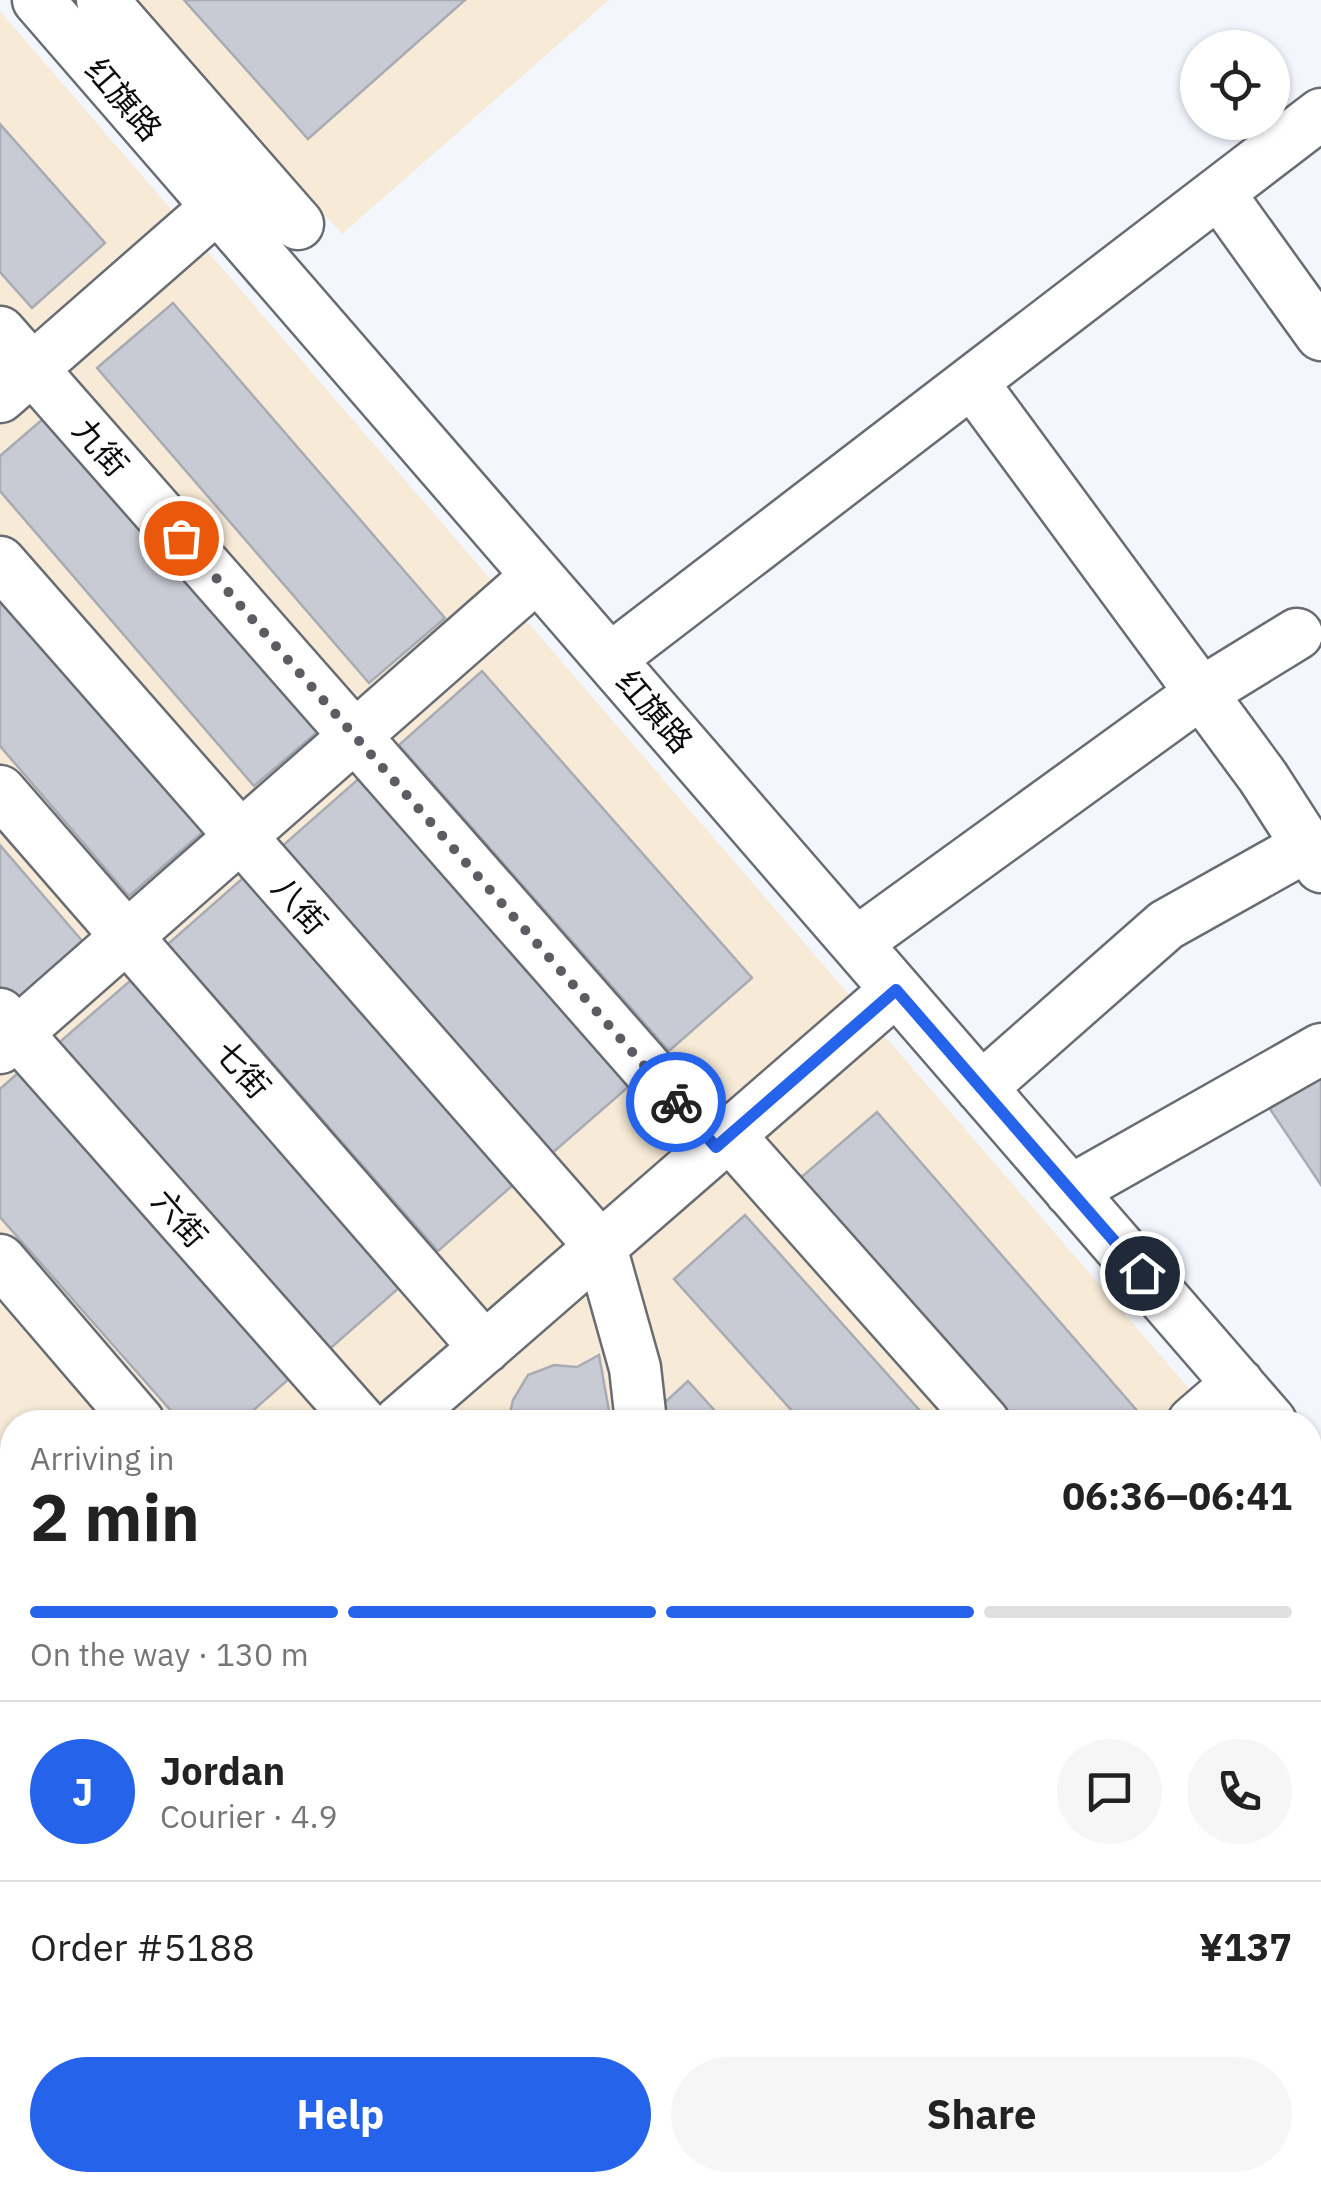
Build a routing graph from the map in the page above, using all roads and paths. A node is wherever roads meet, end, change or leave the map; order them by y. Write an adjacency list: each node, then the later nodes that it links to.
1 (38, 0): 5 (street, 红旗路)
2 (102, 0): 6 (street)
3 (1321, 114): 4 (street)
4 (1219, 193): 8 (street); 9 (street)
5 (217, 207): 10 (street); 12 (street, 红旗路)
6 (298, 224)
7 (0, 332): 10 (street, 九街)
8 (1321, 336)
9 (972, 382): 14 (street); 15 (street)
10 (16, 383): 16 (street, 九街)
11 (0, 562): 18 (street, 八街)
12 (537, 576): 14 (street, 红旗路); 16 (street)
13 (1298, 634): 15 (street)
14 (610, 660): 21 (street, 红旗路)
15 (1201, 693): 19 (street); 21 (street)
16 (354, 736): 18 (street); 26 (street, 九街)
17 (0, 791): 20 (street, 七街)
18 (240, 836): 20 (street); 28 (street, 八街)
19 (1314, 856): 25 (street)
20 (127, 936): 23 (street); 30 (street, 七街)
21 (856, 943): 22 (street, 红旗路)
22 (896, 990): 25 (street, 红旗路); 26 (street)
23 (6, 1032): 33 (street, 六街)
24 (1321, 1050): 27 (street)
25 (982, 1088): 27 (street, 红旗路)
26 (722, 1141): 28 (street); 36 (street, 九街)
27 (1070, 1191): 31 (street, 红旗路)
28 (601, 1247): 30 (street); 35 (street)
29 (0, 1260): 32 (street)
30 (485, 1348): 34 (street)
31 (1238, 1384): 37 (street); 38 (street, 红旗路)
32 (129, 1410)
33 (349, 1410)
34 (413, 1410)
35 (640, 1410)
36 (973, 1410)
37 (1208, 1410)
38 (1261, 1410)

